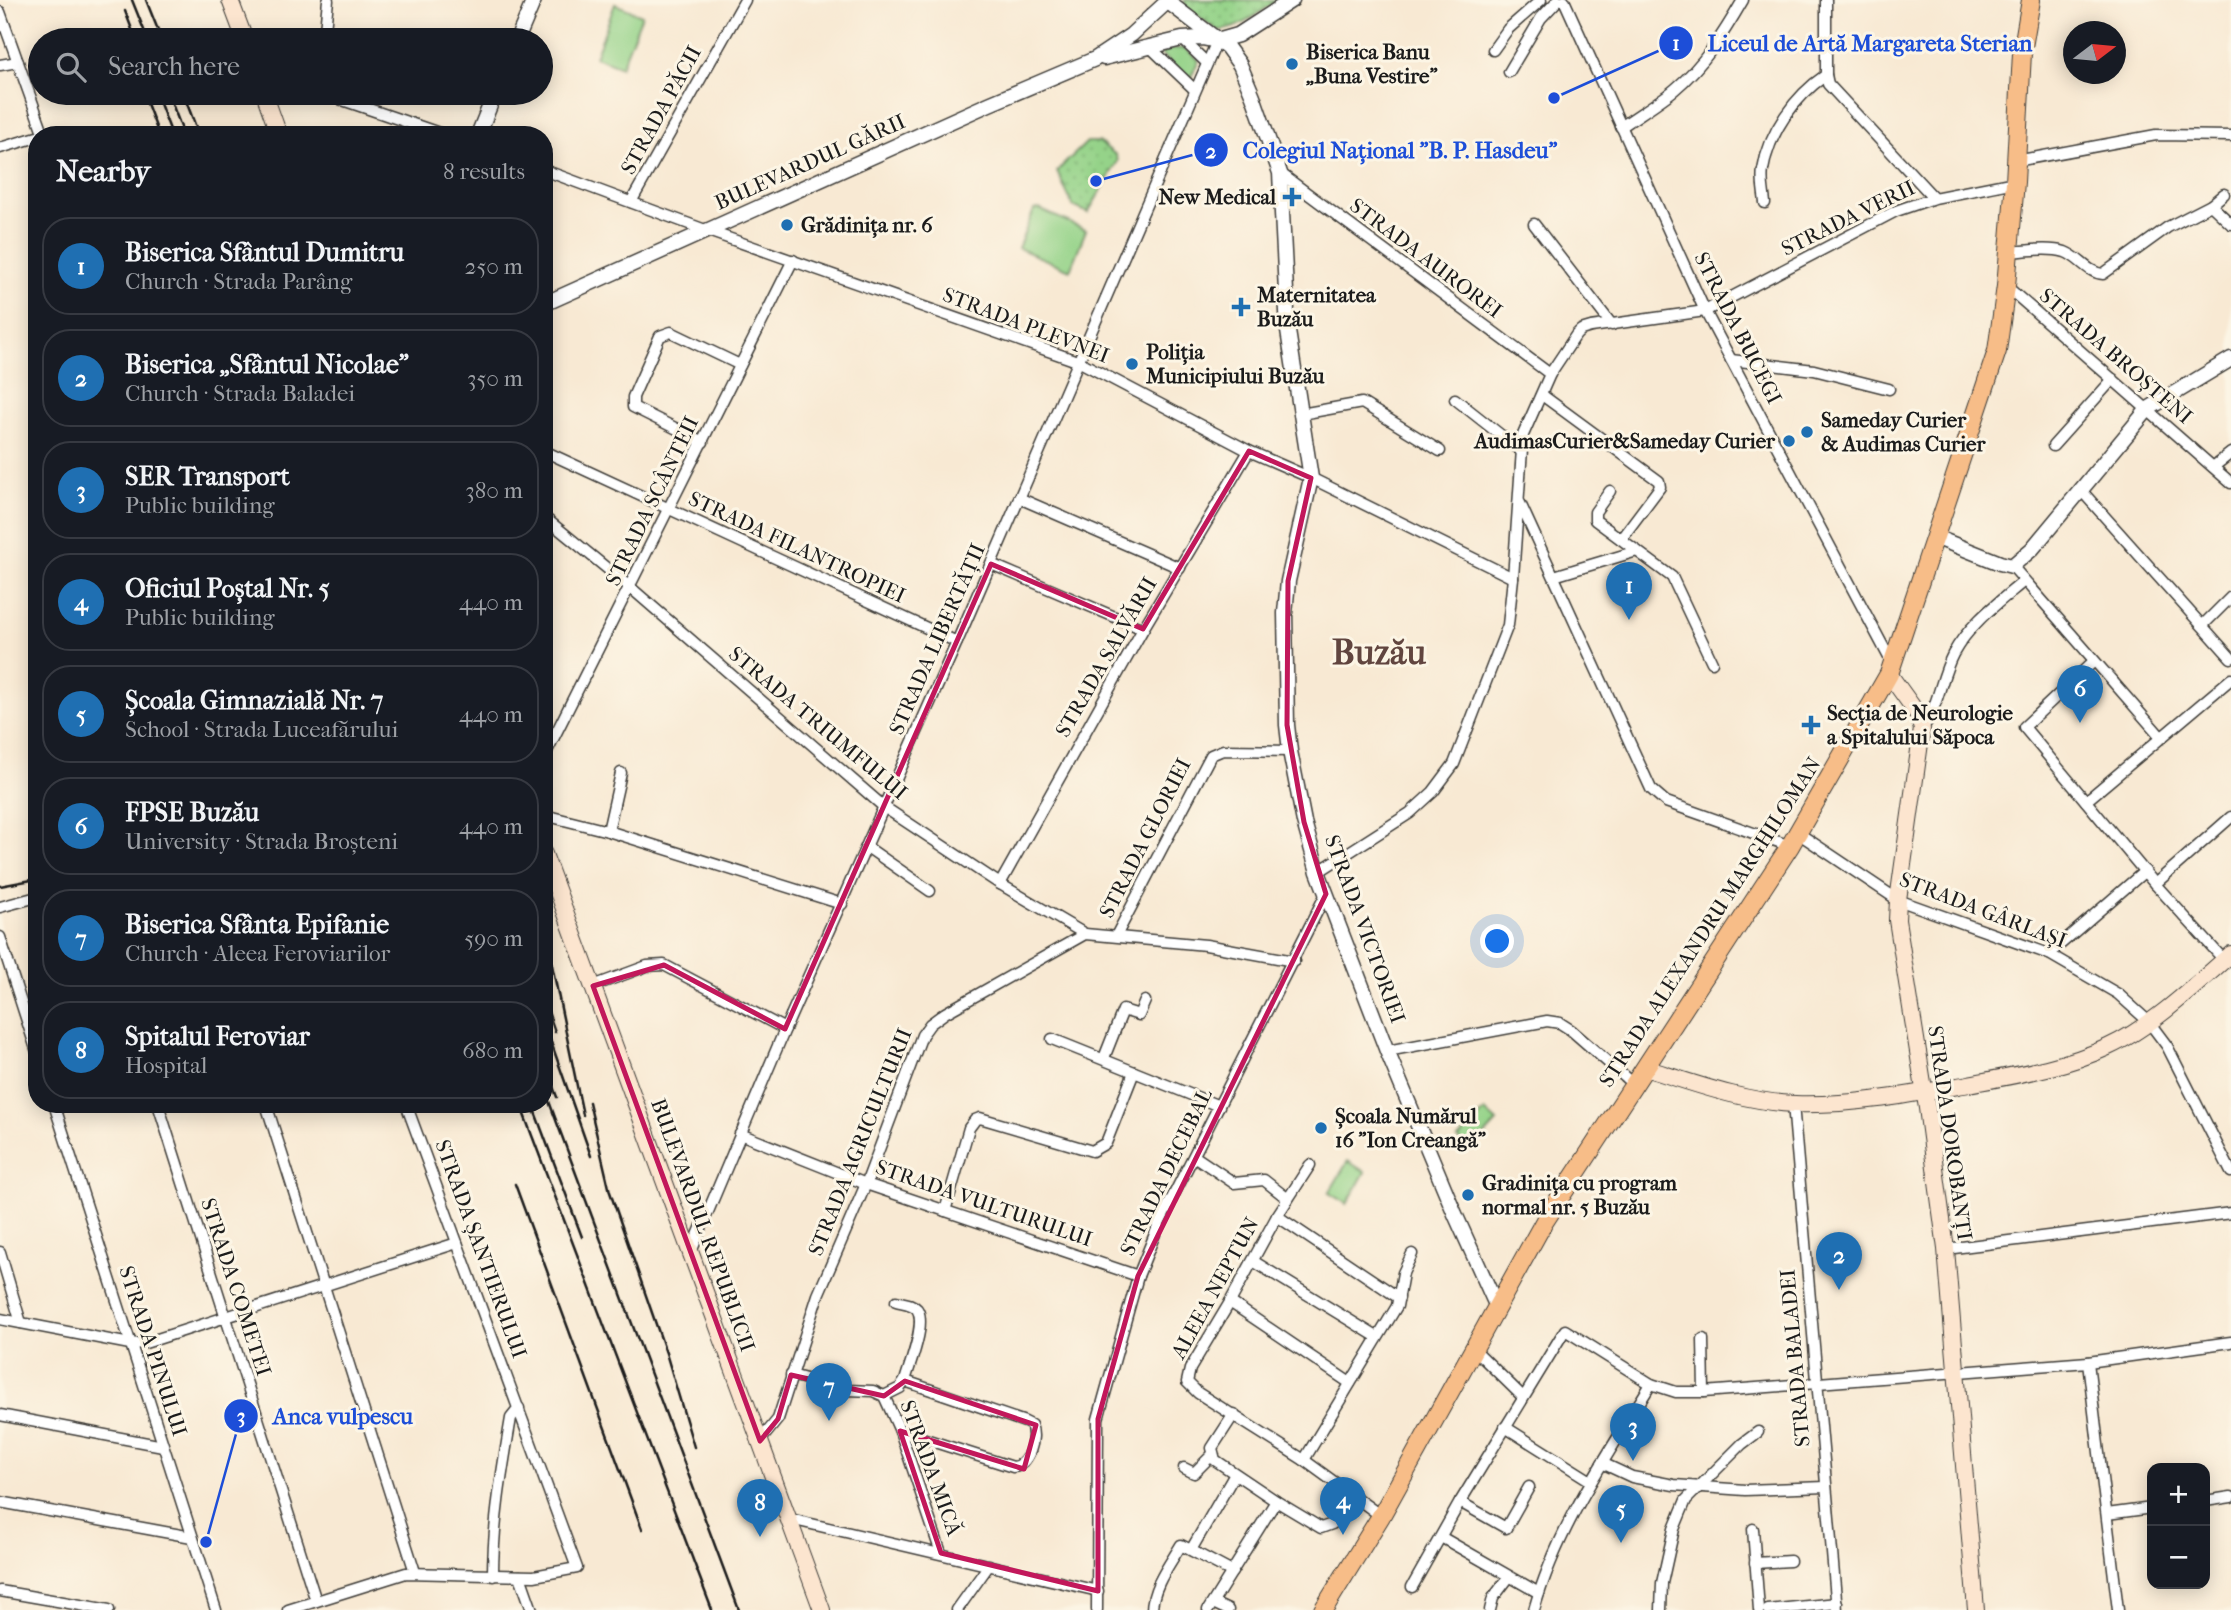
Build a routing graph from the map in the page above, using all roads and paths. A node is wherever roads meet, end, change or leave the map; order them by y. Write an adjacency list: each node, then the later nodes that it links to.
1 (230, 0): 14 (main road)
2 (328, 0): 15 (street)
3 (534, 0): 16 (street)
4 (745, 0): 47 (street, STRADA PĂCII)
5 (1292, 0): 18 (street)
6 (1541, 0): 20 (street)
7 (1558, 0): 25 (street)
8 (1564, 0): 37 (street, STRADA BUCEGI)
9 (1744, 0): 37 (street)
10 (1826, 0): 26 (street)
11 (2031, 0): 41 (main road, STRADA ALEXANDRU MARGHILOMAN)
12 (1168, 1): 18 (street, STRADA VICTORIEI); 21 (street)
13 (0, 12): 22 (street)
14 (240, 28)
15 (325, 28)
16 (522, 28)
17 (1182, 39): 18 (street); 19 (street); 23 (street)
18 (1217, 41): 23 (street, STRADA LIBERTĂȚII); 43 (street, STRADA VICTORIEI)
19 (1150, 47): 21 (street); 28 (street)
20 (1493, 50)
21 (1095, 59): 52 (street, BULEVARDUL GĂRII)
22 (18, 62): 24 (street); 27 (street)
23 (1207, 63): 28 (street, STRADA LIBERTĂȚII)
24 (0, 65)
25 (1509, 72)
26 (1826, 75): 46 (street); 48 (street)
27 (28, 90)
28 (1195, 90): 61 (street, STRADA LIBERTĂȚII)
29 (33, 105): 33 (street)
30 (268, 105): 34 (main road)
31 (357, 105): 35 (street)
32 (490, 105): 36 (street)
33 (41, 126)
34 (276, 126)
35 (419, 126)
36 (482, 126)
37 (1621, 127): 57 (street, STRADA BUCEGI)
38 (2231, 135): 41 (street)
39 (28, 140): 40 (street)
40 (0, 148)
41 (2016, 161): 44 (main road, STRADA ALEXANDRU MARGHILOMAN)
42 (553, 173): 47 (street, STRADA PLEVNEI)
43 (1280, 173): 63 (street, STRADA AUROREI); 69 (street, STRADA VICTORIEI)
44 (2015, 182): 46 (street, STRADA VERII); 53 (main road, STRADA ALEXANDRU MARGHILOMAN)
45 (2224, 194): 49 (street)
46 (1934, 198): 57 (street, STRADA VERII)
47 (632, 202): 52 (street, STRADA PLEVNEI)
48 (1765, 203)
49 (2211, 205): 51 (street); 53 (street)
50 (1534, 223): 58 (street)
51 (2231, 223)
52 (708, 231): 54 (street, STRADA PLEVNEI); 56 (street, BULEVARDUL GĂRII)
53 (2009, 252): 55 (main road, STRADA ALEXANDRU MARGHILOMAN)
54 (793, 260): 61 (street, STRADA PLEVNEI); 62 (street, STRADA SCÂNTEII)
55 (2006, 286): 64 (street, STRADA BROȘTENI); 86 (main road, STRADA ALEXANDRU MARGHILOMAN)
56 (553, 300)
57 (1705, 312): 58 (street, STRADA VERII); 60 (street, STRADA BUCEGI)
58 (1612, 325): 63 (street, STRADA VERII)
59 (2231, 359): 68 (street)
60 (1731, 360): 65 (street); 103 (street, STRADA BUCEGI)
61 (1080, 362): 72 (street, STRADA PLEVNEI); 82 (street, STRADA LIBERTĂȚII)
62 (740, 365): 70 (street, STRADA SCÂNTEII); 70 (street)
63 (1550, 374): 66 (street, STRADA VERII)
64 (2113, 379): 68 (street, STRADA BROȘTENI); 71 (street)
65 (1889, 389)
66 (1542, 395): 74 (street, STRADA VERII); 87 (street)
67 (1455, 399): 74 (street)
68 (2148, 409): 77 (street, STRADA BROȘTENI); 80 (street)
69 (1301, 414): 73 (street); 78 (street, STRADA VICTORIEI)
70 (703, 442): 84 (street, STRADA SCÂNTEII)
71 (2053, 446)
72 (1250, 451): 78 (street, STRADA PLEVNEI); 91 (street, STRADA SALVĂRII)
73 (1440, 451)
74 (1521, 451): 83 (street, STRADA VERII)
75 (2231, 453): 77 (street)
76 (553, 455): 84 (street, STRADA FILANTROPIEI)
77 (2214, 467): 79 (street, STRADA BROȘTENI)
78 (1311, 478): 93 (street, STRADA PLEVNEI); 108 (street, STRADA VICTORIEI)
79 (2231, 484)
80 (2080, 489): 90 (street); 97 (street)
81 (1610, 491): 87 (street)
82 (1019, 498): 89 (street, STRADA LIBERTĂȚII); 91 (street)
83 (1519, 502): 92 (street, STRADA GÂRLAȘI); 93 (street, STRADA VERII)
84 (670, 509): 95 (street, STRADA SCÂNTEII); 99 (street, STRADA FILANTROPIEI)
85 (553, 524): 95 (street, STRADA TRIUMFULUI)
86 (1935, 537): 90 (street); 103 (main road, STRADA ALEXANDRU MARGHILOMAN)
87 (1621, 539): 88 (street)
88 (1637, 551): 92 (street); 102 (street)
89 (991, 564): 98 (street); 99 (street, STRADA LIBERTĂȚII)
90 (2012, 566): 94 (street)
91 (1180, 568): 98 (street, STRADA SALVĂRII)
92 (1554, 576): 115 (street, STRADA GÂRLAȘI)
93 (1513, 578): 117 (street, STRADA VERII)
94 (2024, 581): 101 (street); 105 (street)
95 (631, 588): 107 (street, STRADA SCÂNTEII); 111 (street, STRADA TRIUMFULUI)
96 (2231, 597): 97 (street)
97 (2203, 625): 100 (street)
98 (1143, 629): 120 (street, STRADA SALVĂRII)
99 (957, 642): 111 (street, STRADA LIBERTĂȚII)
100 (2231, 658)
101 (2094, 661): 106 (street); 110 (street)
102 (1712, 662)
103 (1891, 670): 105 (main road); 115 (main road, STRADA ALEXANDRU MARGHILOMAN)
104 (2231, 679): 106 (street)
105 (1922, 729): 125 (main road, STRADA DOROBANȚI)
106 (2162, 738): 110 (street)
107 (553, 740)
108 (1290, 751): 117 (street, STRADA VICTORIEI); 129 (street, STRADA GLORIEI)
109 (621, 773): 114 (street)
110 (2086, 801): 118 (street)
111 (884, 807): 116 (street, STRADA LIBERTĂȚII); 120 (street, STRADA TRIUMFULUI)
112 (553, 817): 114 (street)
113 (2231, 817): 121 (street)
114 (608, 831): 126 (street)
115 (1794, 840): 125 (street, STRADA GÂRLAȘI); 142 (main road, STRADA ALEXANDRU MARGHILOMAN)
116 (867, 847): 122 (street); 126 (street, STRADA LIBERTĂȚII)
117 (1318, 872): 123 (street, STRADA VICTORIEI)
118 (2145, 872): 121 (street); 131 (street)
119 (553, 878): 134 (main road, BULEVARDUL REPUBLICII)
120 (1000, 884): 128 (street, STRADA TRIUMFULUI)
121 (2155, 884): 132 (street)
122 (930, 891)
123 (1326, 894): 133 (street, STRADA DECEBAL); 140 (street, STRADA VICTORIEI)
124 (28, 899): 127 (street)
125 (1898, 900): 131 (street, STRADA GÂRLAȘI); 145 (main road, STRADA DOROBANȚI)
126 (842, 904): 138 (street, STRADA LIBERTĂȚII)
127 (0, 907)
128 (1085, 934): 129 (street); 156 (street, STRADA AGRICULTURII)
129 (1116, 936): 133 (street)
130 (0, 937): 137 (street)
131 (2049, 954): 136 (street, STRADA GÂRLAȘI)
132 (2228, 957): 136 (main road)
133 (1294, 961): 147 (street, STRADA DECEBAL)
134 (593, 986): 138 (street); 164 (main road, BULEVARDUL REPUBLICII)
135 (1145, 1001): 141 (street)
136 (2149, 1022): 145 (main road); 155 (street, STRADA GÂRLAȘI)
137 (28, 1024)
138 (785, 1029): 152 (street, STRADA LIBERTĂȚII)
139 (1052, 1039): 141 (street)
140 (1387, 1051): 144 (street); 172 (street, STRADA VICTORIEI)
141 (1104, 1058): 143 (street)
142 (1645, 1068): 144 (main road, STRADA ALEXANDRU MARGHILOMAN); 146 (main road)
143 (1134, 1072): 147 (street); 158 (street)
144 (1634, 1084): 172 (main road, STRADA ALEXANDRU MARGHILOMAN)
145 (1925, 1091): 146 (main road); 162 (main road, STRADA DOROBANȚI)
146 (1793, 1104): 187 (street, STRADA BALADEI)
147 (1219, 1106): 153 (street, STRADA DECEBAL)
148 (57, 1113): 179 (street, STRADA PINULUI)
149 (165, 1113): 173 (street, STRADA COMETEI)
150 (269, 1113): 168 (street)
151 (409, 1113): 161 (street, STRADA ȘANTIERULUI)
152 (740, 1134): 156 (street, STRADA VULTURULUI); 164 (street, STRADA LIBERTĂȚII)
153 (1194, 1156): 157 (street); 167 (street, STRADA DECEBAL)
154 (1310, 1165): 157 (street, ALEEA NEPTUN)
155 (2231, 1172)
156 (866, 1184): 158 (street, STRADA VULTURULUI); 183 (street, STRADA AGRICULTURII)
157 (1288, 1199): 160 (street, ALEEA NEPTUN)
158 (945, 1211): 167 (street, STRADA VULTURULUI)
159 (2231, 1213): 162 (street)
160 (1277, 1216): 166 (street, ALEEA NEPTUN); 169 (street)
161 (457, 1243): 168 (street); 191 (street, STRADA ȘANTIERULUI)
162 (1945, 1249): 182 (main road, STRADA DOROBANȚI)
163 (0, 1252): 175 (street)
164 (691, 1252): 197 (main road, BULEVARDUL REPUBLICII)
165 (1412, 1254): 169 (street)
166 (1253, 1261): 171 (street, ALEEA NEPTUN); 176 (street)
167 (1138, 1276): 233 (street, STRADA DECEBAL)
168 (323, 1286): 173 (street); 226 (street)
169 (1399, 1298): 176 (street)
170 (896, 1301): 184 (street)
171 (1230, 1302): 185 (street); 192 (street, ALEEA NEPTUN)
172 (1497, 1307): 180 (main road, STRADA ALEXANDRU MARGHILOMAN)
173 (226, 1318): 179 (street); 235 (street, STRADA COMETEI)
174 (0, 1320): 175 (street)
175 (21, 1323): 179 (street)
176 (1377, 1337): 185 (street)
177 (1703, 1339): 188 (street)
178 (2231, 1342): 181 (street)
179 (130, 1344): 198 (street, STRADA PINULUI)
180 (1474, 1349): 190 (street); 216 (main road, STRADA ALEXANDRU MARGHILOMAN)
181 (2088, 1362): 182 (street); 215 (street)
182 (1957, 1372): 187 (street); 254 (main road, STRADA DOROBANȚI)
183 (791, 1375): 189 (street); 197 (street, STRADA AGRICULTURII)
184 (905, 1381): 189 (street); 195 (street)
185 (1350, 1383): 200 (street)
186 (1651, 1384): 188 (street); 190 (street); 201 (street)
187 (1816, 1384): 188 (street); 207 (street, STRADA BALADEI)
188 (1704, 1392)
189 (884, 1396): 195 (street, STRADA MICĂ)
190 (1523, 1397): 194 (street)
191 (519, 1408): 228 (street); 229 (street, STRADA ȘANTIERULUI)
192 (1234, 1414): 199 (street); 200 (street, ALEEA NEPTUN)
193 (0, 1415): 198 (street)
194 (1505, 1427): 204 (street); 213 (street)
195 (900, 1431): 222 (street, STRADA MICĂ)
196 (1758, 1432): 205 (street)
197 (760, 1441): 217 (main road, BULEVARDUL REPUBLICII)
198 (163, 1446): 219 (street, STRADA PINULUI)
199 (1212, 1455): 202 (street); 203 (street)
200 (1304, 1460): 208 (street, ALEEA NEPTUN)
201 (1602, 1463): 204 (street); 205 (street)
202 (1184, 1468)
203 (1235, 1474): 211 (street); 221 (street)
204 (1591, 1481): 234 (street)
205 (1698, 1486): 207 (street); 251 (street)
206 (1529, 1487): 213 (street)
207 (1826, 1487): 237 (street, STRADA BALADEI)
208 (1350, 1495): 211 (street); 216 (street, ALEEA NEPTUN)
209 (2231, 1497): 210 (street)
210 (2210, 1500)
211 (1276, 1501): 227 (street)
212 (0, 1502): 219 (street)
213 (1460, 1502): 220 (street)
214 (2147, 1509): 215 (street)
215 (2107, 1514): 255 (street)
216 (1381, 1517): 248 (main road, STRADA ALEXANDRU MARGHILOMAN)
217 (790, 1519): 222 (street, STRADA MICĂ); 243 (main road, BULEVARDUL REPUBLICII)
218 (1752, 1529): 224 (street)
219 (192, 1537): 240 (street, STRADA PINULUI)
220 (1441, 1537): 230 (street); 231 (street)
221 (1191, 1550): 227 (street); 246 (street)
222 (941, 1553): 225 (street, STRADA MICĂ)
223 (1790, 1561): 224 (street)
224 (1755, 1563): 252 (street)
225 (989, 1565): 233 (street, STRADA MICĂ); 244 (street)
226 (415, 1572): 228 (street); 235 (street)
227 (1232, 1572): 236 (street)
228 (493, 1576): 229 (street)
229 (520, 1576): 242 (street)
230 (1509, 1577): 234 (street); 249 (street)
231 (1412, 1587)
232 (0, 1591): 239 (street)
233 (1098, 1591): 245 (street, STRADA DECEBAL)
234 (1539, 1593): 250 (street)
235 (316, 1601): 241 (street)
236 (1211, 1606): 247 (street)
237 (1837, 1606): 238 (street)
238 (1794, 1609): 253 (street)
239 (109, 1610)
240 (216, 1610)
241 (288, 1610)
242 (532, 1610)
243 (822, 1610)
244 (957, 1610)
245 (1097, 1610)
246 (1152, 1610)
247 (1228, 1610)
248 (1322, 1610)
249 (1490, 1610)
250 (1534, 1610)
251 (1661, 1610)
252 (1759, 1610)
253 (1768, 1610)
254 (1976, 1610)
255 (2119, 1610)

